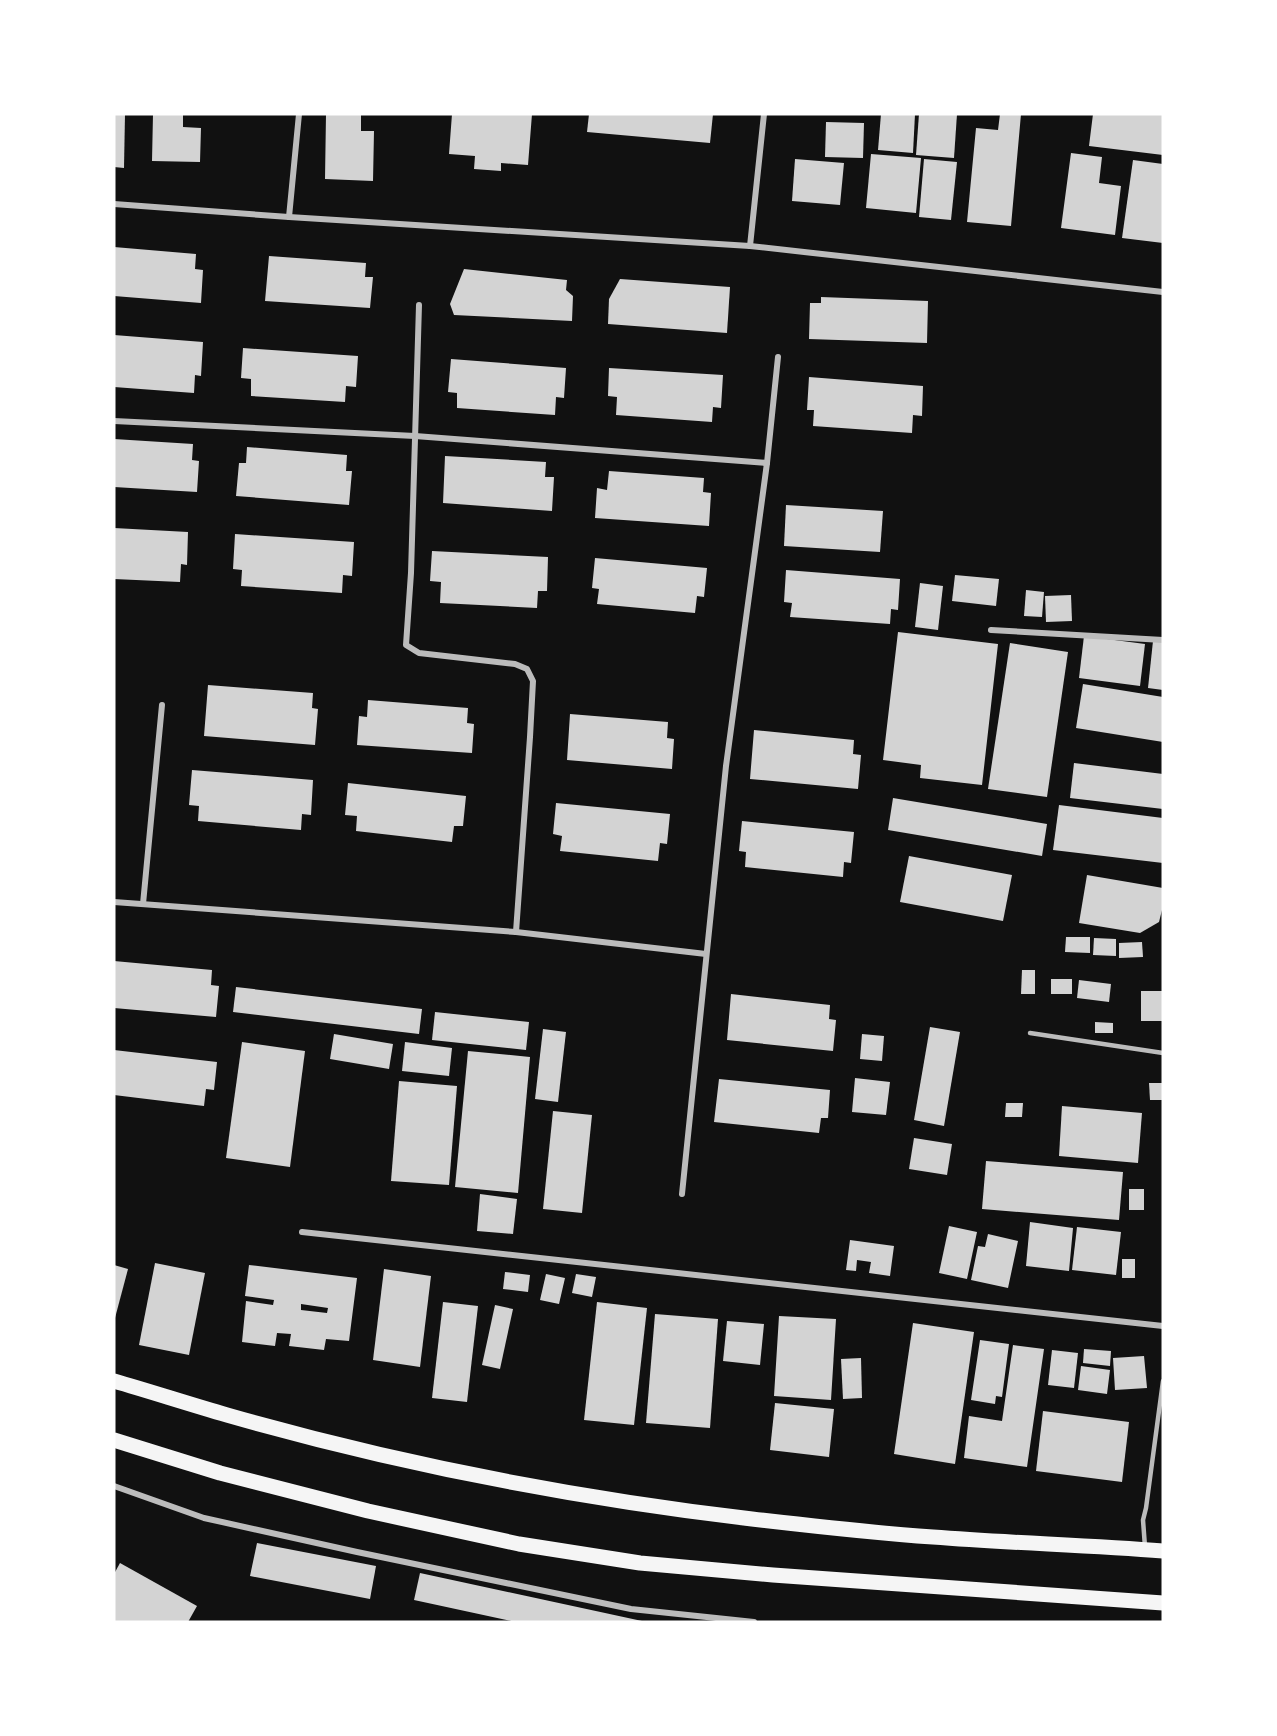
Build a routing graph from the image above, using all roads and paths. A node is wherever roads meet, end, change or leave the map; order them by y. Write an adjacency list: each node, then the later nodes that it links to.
1 (299, 114): 4 (street)
2 (764, 114): 5 (street)
3 (114, 204): 4 (street)
4 (288, 217): 5 (street)
5 (750, 246): 6 (street)
6 (1163, 292)
7 (419, 305): 10 (street)
8 (778, 357): 11 (street)
9 (114, 421): 10 (street)
10 (415, 436): 11 (street); 17 (street)
11 (767, 463): 18 (street)
12 (991, 630): 13 (street)
13 (1163, 640)
14 (162, 705): 16 (street)
15 (114, 902): 16 (street)
16 (143, 904): 17 (street)
17 (516, 932): 18 (street)
18 (706, 954): 21 (street)
19 (1030, 1033): 20 (lane)
20 (1163, 1053)
21 (682, 1194)
22 (302, 1232): 23 (street)
23 (1163, 1326)
24 (114, 1381): 28 (main road)
25 (1163, 1381): 28 (lane)
26 (114, 1440): 30 (main road)
27 (114, 1486): 31 (street)
28 (1145, 1550): 29 (main road)
29 (1163, 1551)
30 (1163, 1603)
31 (754, 1622)

